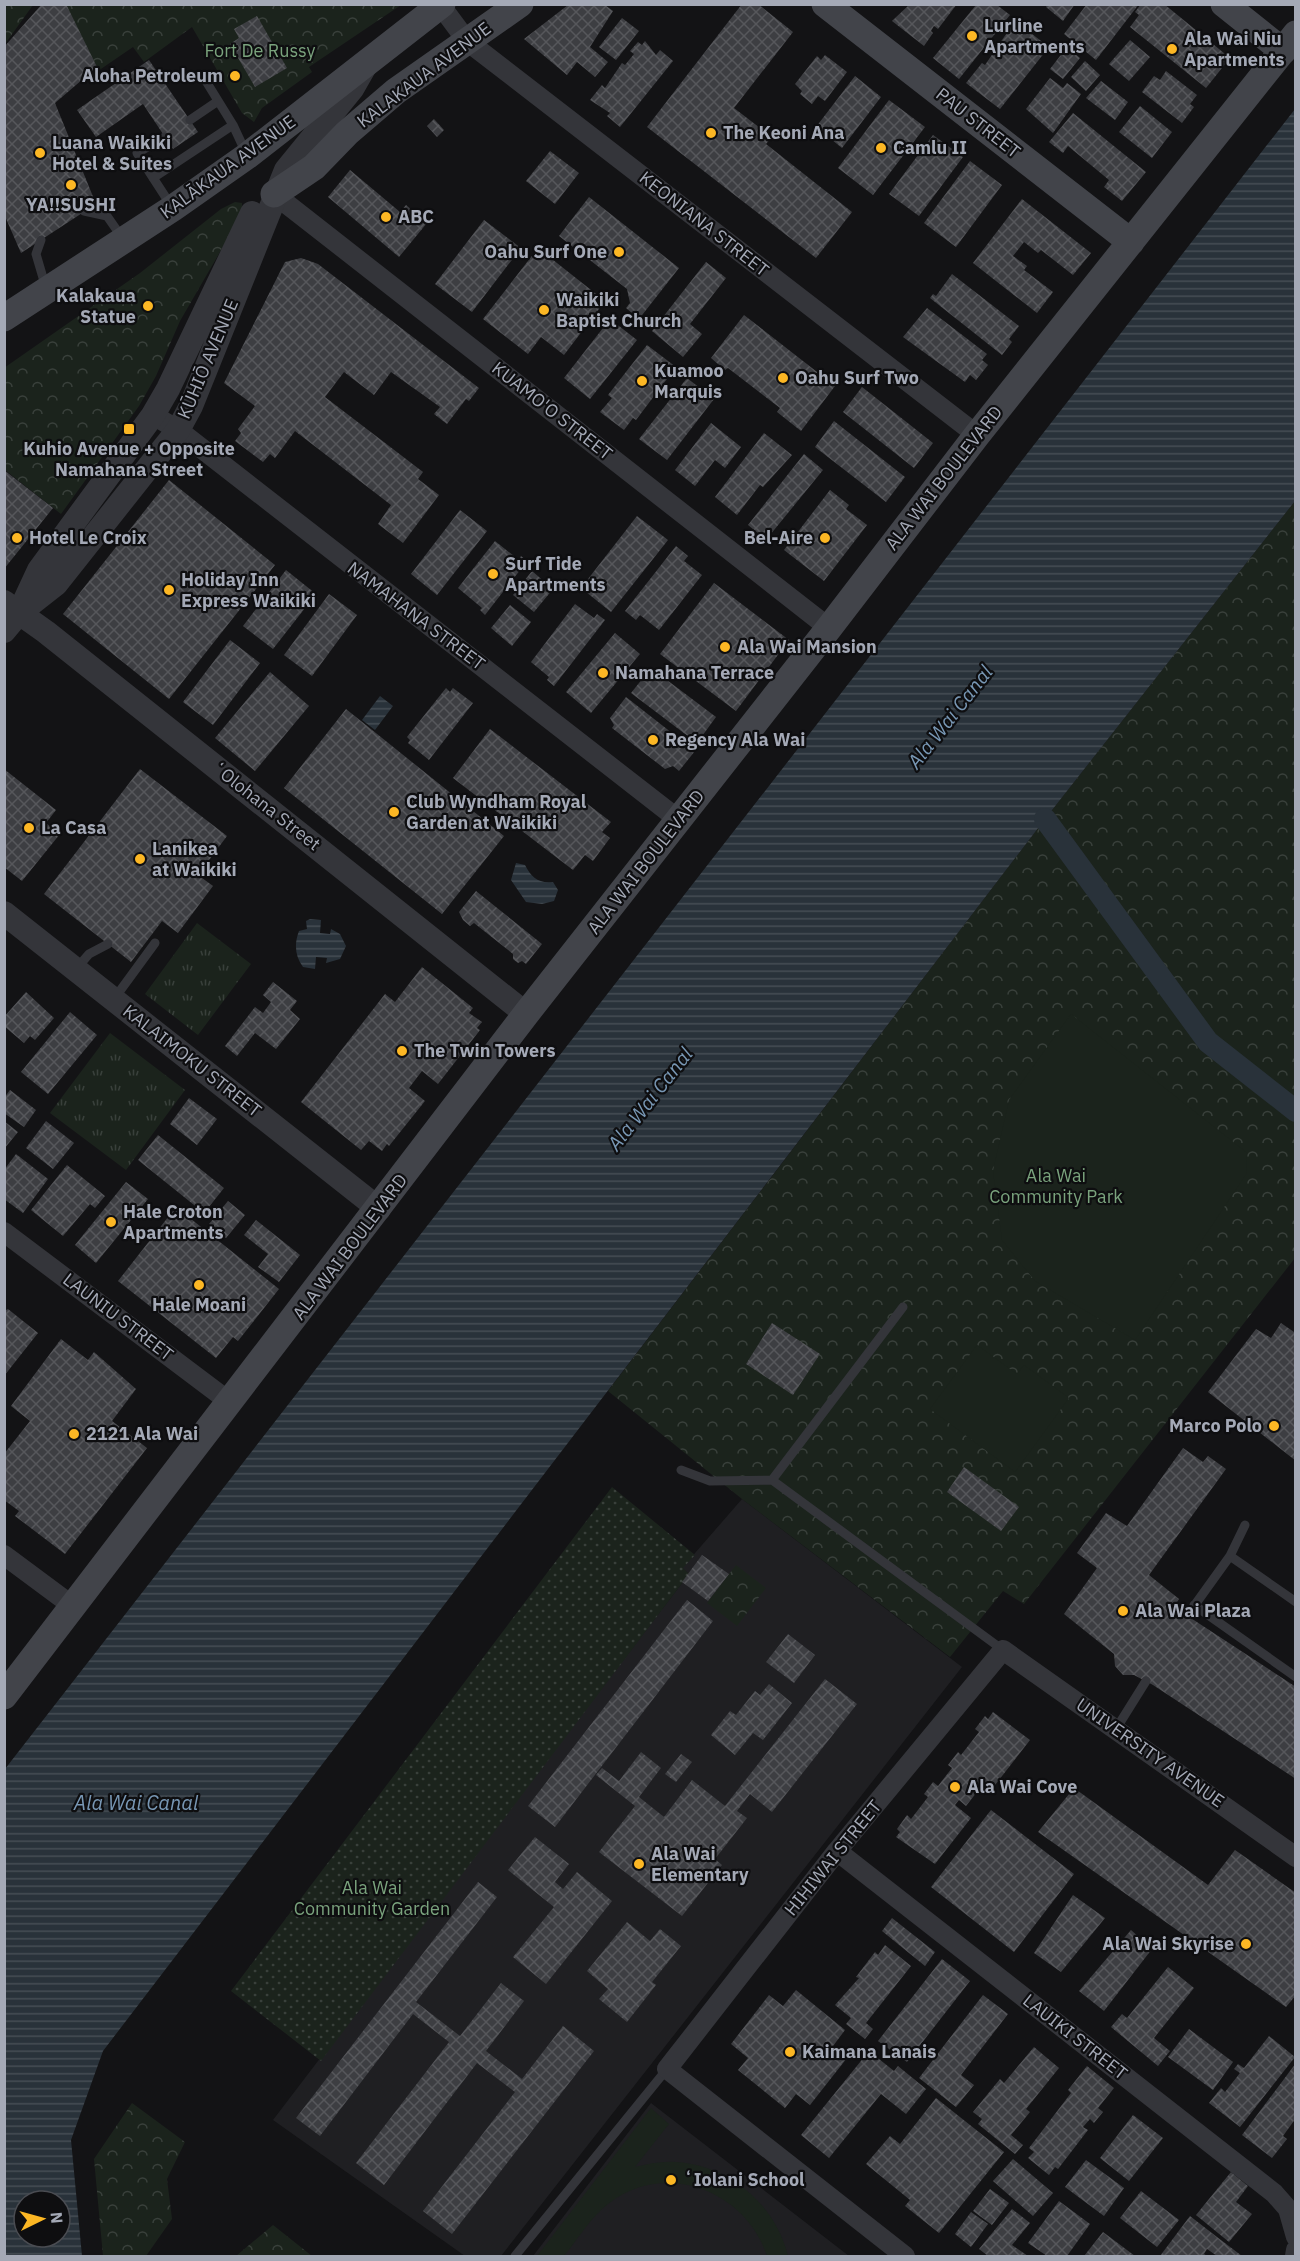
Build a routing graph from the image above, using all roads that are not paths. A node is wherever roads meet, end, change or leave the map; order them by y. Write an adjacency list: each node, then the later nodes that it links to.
1 (520, 4): 6 (main road, KALAKAUA AVENUE)
2 (825, 4): 20 (main road, PAU STREET)
3 (1224, 4): 5 (main road)
4 (442, 5): 6 (street, KEONIANA STREET); 7 (main road, KALĀKAUA AVENUE)
5 (1291, 40): 20 (main road, ALA WAI BOULEVARD)
6 (467, 41): 15 (main road, KALAKAUA AVENUE); 25 (street, KEONIANA STREET)
7 (369, 60): 13 (main road, KALĀKAUA AVENUE); 15 (street, KŪHIŌ AVENUE)
8 (204, 78): 9 (lane)
9 (218, 101): 10 (lane); 11 (lane)
10 (190, 120)
11 (233, 125): 13 (lane); 14 (lane)
12 (165, 137): 14 (lane)
13 (247, 156): 16 (main road, KALĀKAUA AVENUE)
14 (153, 177): 16 (lane)
15 (274, 194): 23 (street, KŪHIŌ AVENUE); 24 (street, KŪHIŌ AVENUE); 27 (street, KUAMO'O STREET)
16 (173, 208): 19 (main road, KALĀKAUA AVENUE)
17 (84, 211): 19 (lane)
18 (41, 240): 21 (lane)
19 (124, 241): 21 (main road, KALĀKAUA AVENUE)
20 (1131, 242): 25 (main road, ALA WAI BOULEVARD)
21 (47, 290): 22 (main road, KALĀKAUA AVENUE)
22 (4, 318)
23 (153, 415): 24 (street, NAMAHANA STREET); 26 (street, KŪHIŌ AVENUE)
24 (178, 430): 26 (street, KŪHIŌ AVENUE); 28 (street, NAMAHANA STREET)
25 (977, 435): 27 (main road, ALA WAI BOULEVARD)
26 (9, 615): 34 (street, ʻOlohana Street)
27 (829, 628): 28 (main road, ALA WAI BOULEVARD)
28 (679, 820): 34 (main road, ALA WAI BOULEVARD)
29 (4, 913): 32 (street, KALAIMOKU STREET)
30 (155, 943): 33 (lane)
31 (108, 944): 32 (lane)
32 (76, 969): 33 (street, KALAIMOKU STREET)
33 (114, 999): 35 (street, KALAIMOKU STREET)
34 (526, 1014): 35 (main road, ALA WAI BOULEVARD)
35 (379, 1209): 38 (main road, ALA WAI BOULEVARD)
36 (4, 1232): 38 (street, LAUNIU STREET)
37 (903, 1307): 40 (lane)
38 (231, 1403): 45 (main road, ALA WAI BOULEVARD)
39 (681, 1470): 40 (lane)
40 (772, 1480): 46 (lane)
41 (1245, 1525): 43 (lane)
42 (4, 1555): 45 (street)
43 (1230, 1556): 44 (lane); 47 (lane)
44 (1296, 1602)
45 (74, 1607): 49 (main road, ALA WAI BOULEVARD)
46 (1003, 1650): 50 (street, UNIVERSITY AVENUE); 51 (street, HIHIWAI STREET)
47 (1296, 1677)
48 (1146, 1682): 50 (lane)
49 (4, 1696)
50 (1116, 1729): 52 (street, UNIVERSITY AVENUE)
51 (837, 1851): 53 (street, HIHIWAI STREET); 54 (street, LAUIKI STREET)
52 (1296, 1857)
53 (667, 2069): 56 (lane); 57 (street)
54 (1296, 2237)
55 (1296, 2250): 58 (street)
56 (515, 2256)
57 (905, 2256)
58 (1294, 2256)

